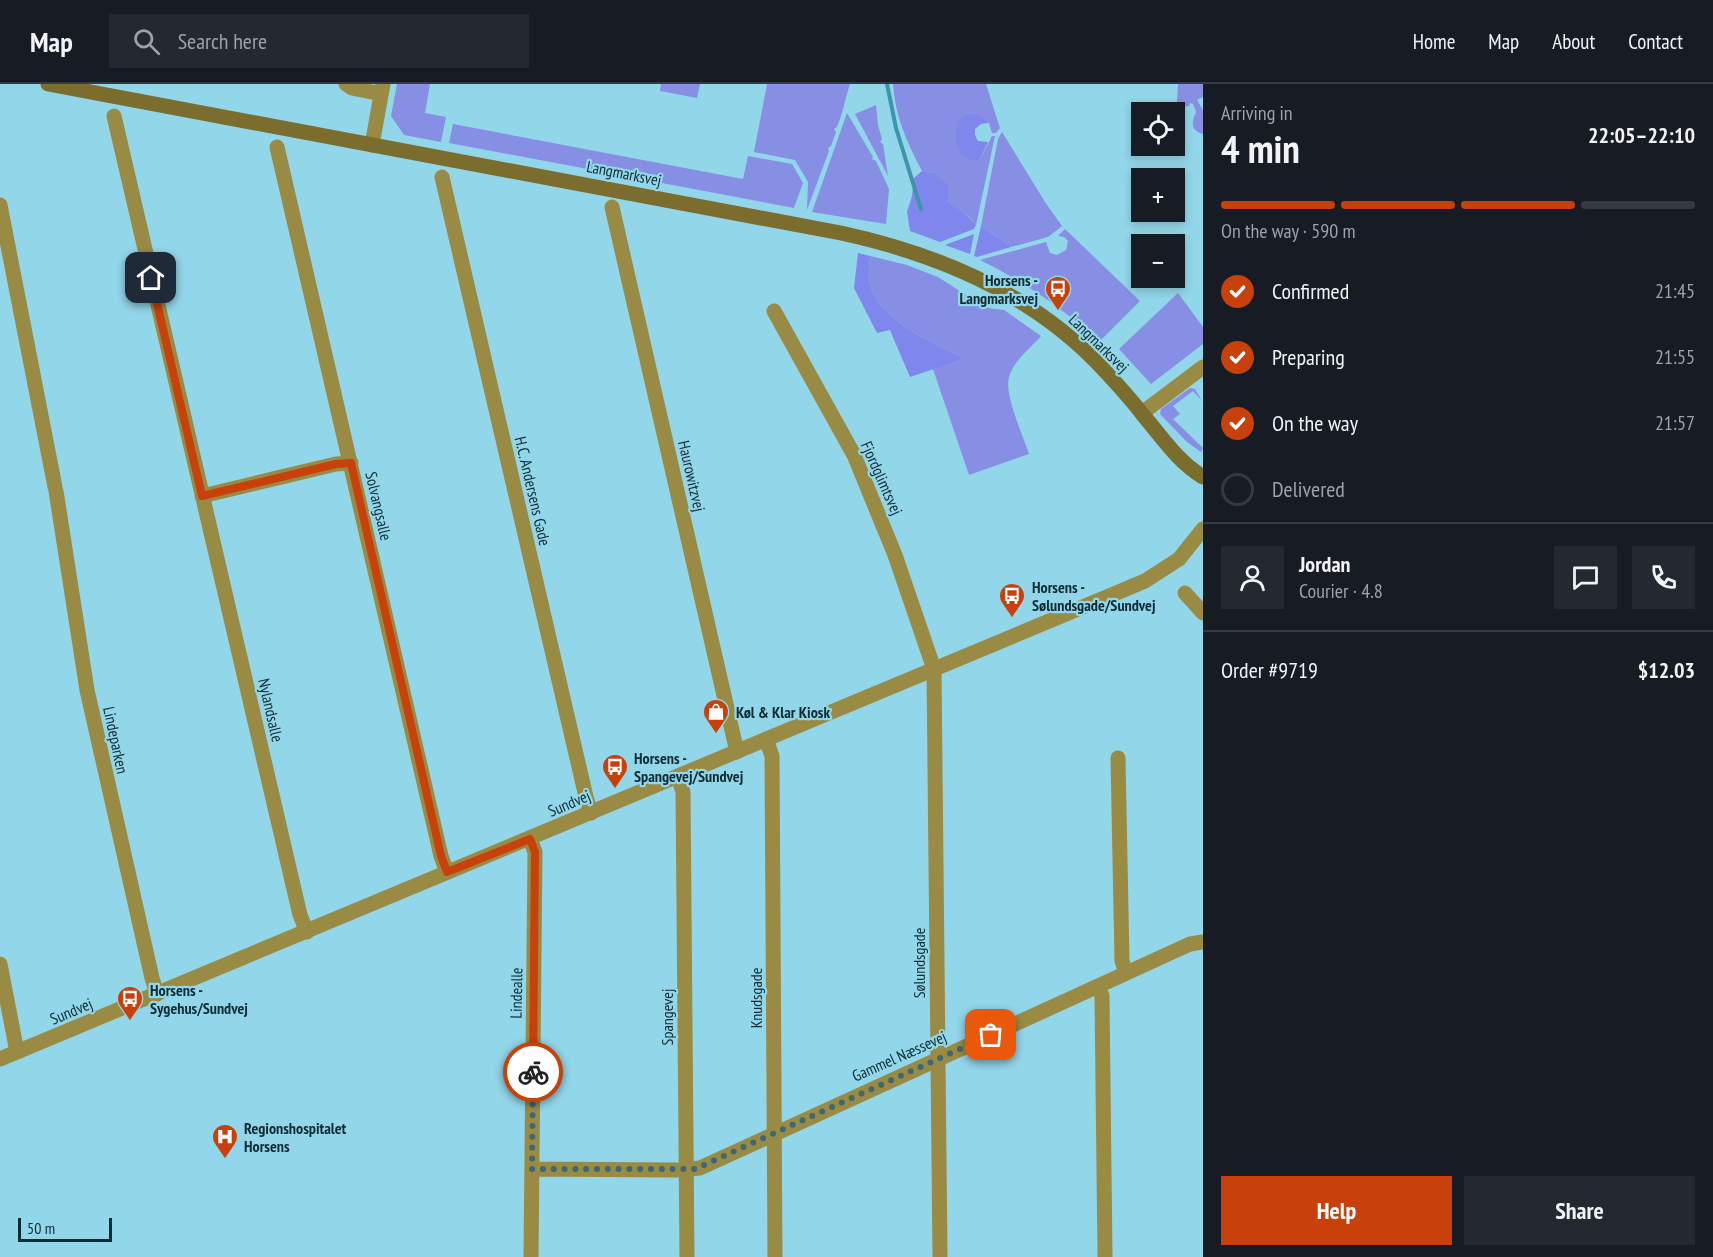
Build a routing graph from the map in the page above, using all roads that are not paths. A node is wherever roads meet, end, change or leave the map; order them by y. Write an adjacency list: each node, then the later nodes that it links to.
1 (48, 84): 5 (main road, Langmarksvej)
2 (346, 84): 3 (street)
3 (382, 89): 5 (street)
4 (114, 116): 15 (street, Nylandsalle)
5 (372, 144): 12 (main road, Langmarksvej)
6 (277, 147): 13 (street, Solvangsalle)
7 (442, 177): 24 (street, H.C. Andersens Gade)
8 (0, 205): 32 (street, Lindeparken)
9 (612, 207): 21 (street, Haurowitzvej)
10 (774, 311): 19 (street, Fjordglimtsvej)
11 (1203, 367): 12 (street)
12 (1142, 413): 14 (main road, Langmarksvej)
13 (351, 463): 15 (street); 26 (street, Solvangsalle)
14 (1203, 477)
15 (202, 496): 27 (street, Nylandsalle)
16 (1203, 530): 19 (street, Sundvej)
17 (1185, 593): 18 (street)
18 (1203, 613)
19 (934, 669): 20 (street, Sundvej); 34 (street, Sølundsgade)
20 (766, 739): 21 (street, Sundvej); 36 (street, Knudsgade)
21 (737, 752): 23 (street, Sundvej)
22 (1118, 758): 30 (street)
23 (678, 777): 24 (street, Sundvej); 38 (street, Spangevej)
24 (591, 813): 25 (street, Sundvej)
25 (530, 839): 26 (street, Sundvej); 37 (street, Lindealle)
26 (447, 872): 27 (street, Sundvej)
27 (307, 932): 32 (street, Sundvej)
28 (1203, 942): 30 (street, Gammel Næssevej)
29 (0, 964): 33 (street)
30 (1126, 973): 31 (street, Gammel Næssevej)
31 (1098, 986): 34 (street, Gammel Næssevej); 43 (street)
32 (157, 994): 33 (street, Sundvej)
33 (17, 1052): 35 (street, Sundvej)
34 (938, 1058): 36 (street, Gammel Næssevej); 42 (street, Sølundsgade)
35 (0, 1059)
36 (775, 1132): 38 (street, Gammel Næssevej); 41 (street, Knudsgade)
37 (532, 1169): 38 (street, Gammel Næssevej); 39 (street, Lindealle)
38 (687, 1170): 40 (street, Spangevej)
39 (531, 1257)
40 (687, 1257)
41 (775, 1257)
42 (940, 1257)
43 (1105, 1257)

